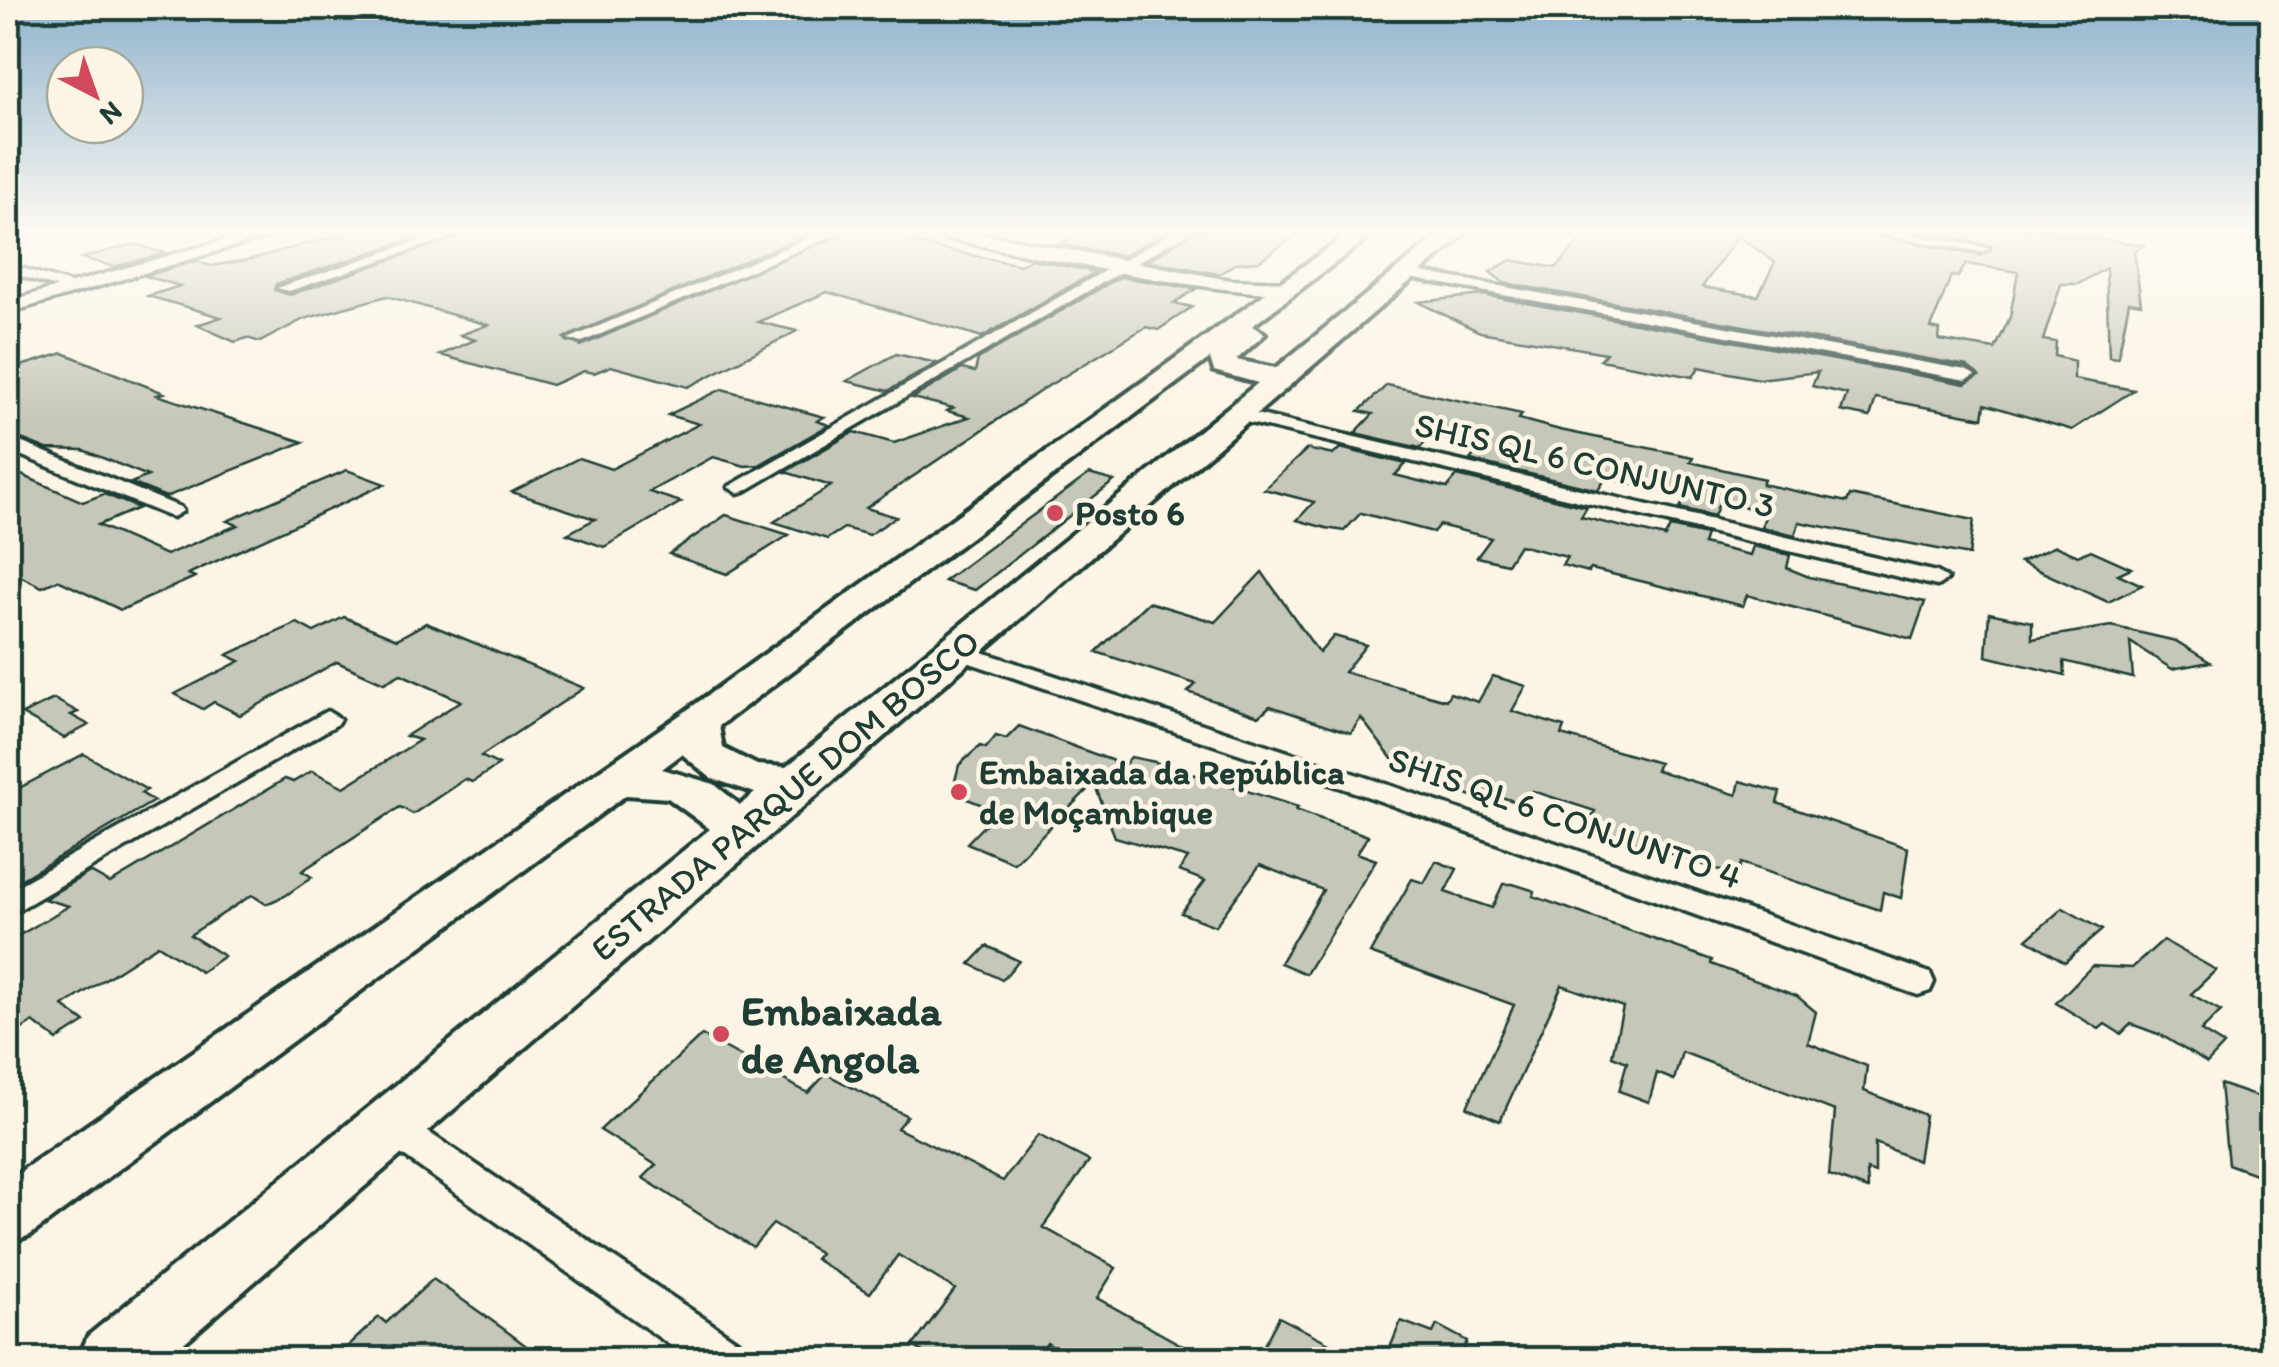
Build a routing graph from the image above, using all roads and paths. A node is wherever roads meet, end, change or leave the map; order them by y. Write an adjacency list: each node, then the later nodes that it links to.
1 (52, 295): 8 (street)
2 (683, 295): 9 (street)
3 (1074, 295): 14 (street)
4 (1276, 295): 7 (street)
5 (1385, 295): 11 (main road, ESTRADA PARQUE DOM BOSCO)
6 (1524, 295): 10 (street)
7 (1282, 296): 11 (main road); 19 (main road)
8 (8, 308)
9 (576, 339)
10 (1966, 375)
11 (1288, 376): 12 (main road, ESTRADA PARQUE DOM BOSCO)
12 (1239, 415): 16 (street, SHIS QL 6 CONJUNTO 3); 17 (main road, ESTRADA PARQUE DOM BOSCO)
13 (8, 443): 15 (street)
14 (738, 487)
15 (173, 511)
16 (1936, 580)
17 (958, 651): 20 (main road, ESTRADA PARQUE DOM BOSCO); 24 (street, SHIS QL 6 CONJUNTO 4)
18 (327, 719): 23 (street)
19 (698, 722): 20 (main road); 21 (main road)
20 (802, 780): 22 (main road, ESTRADA PARQUE DOM BOSCO)
21 (614, 781): 22 (main road); 26 (main road)
22 (738, 832): 25 (main road, ESTRADA PARQUE DOM BOSCO)
23 (8, 905)
24 (1918, 982)
25 (390, 1126): 27 (main road, ESTRADA PARQUE DOM BOSCO); 28 (street)
26 (8, 1215)
27 (112, 1360)
28 (728, 1360)

